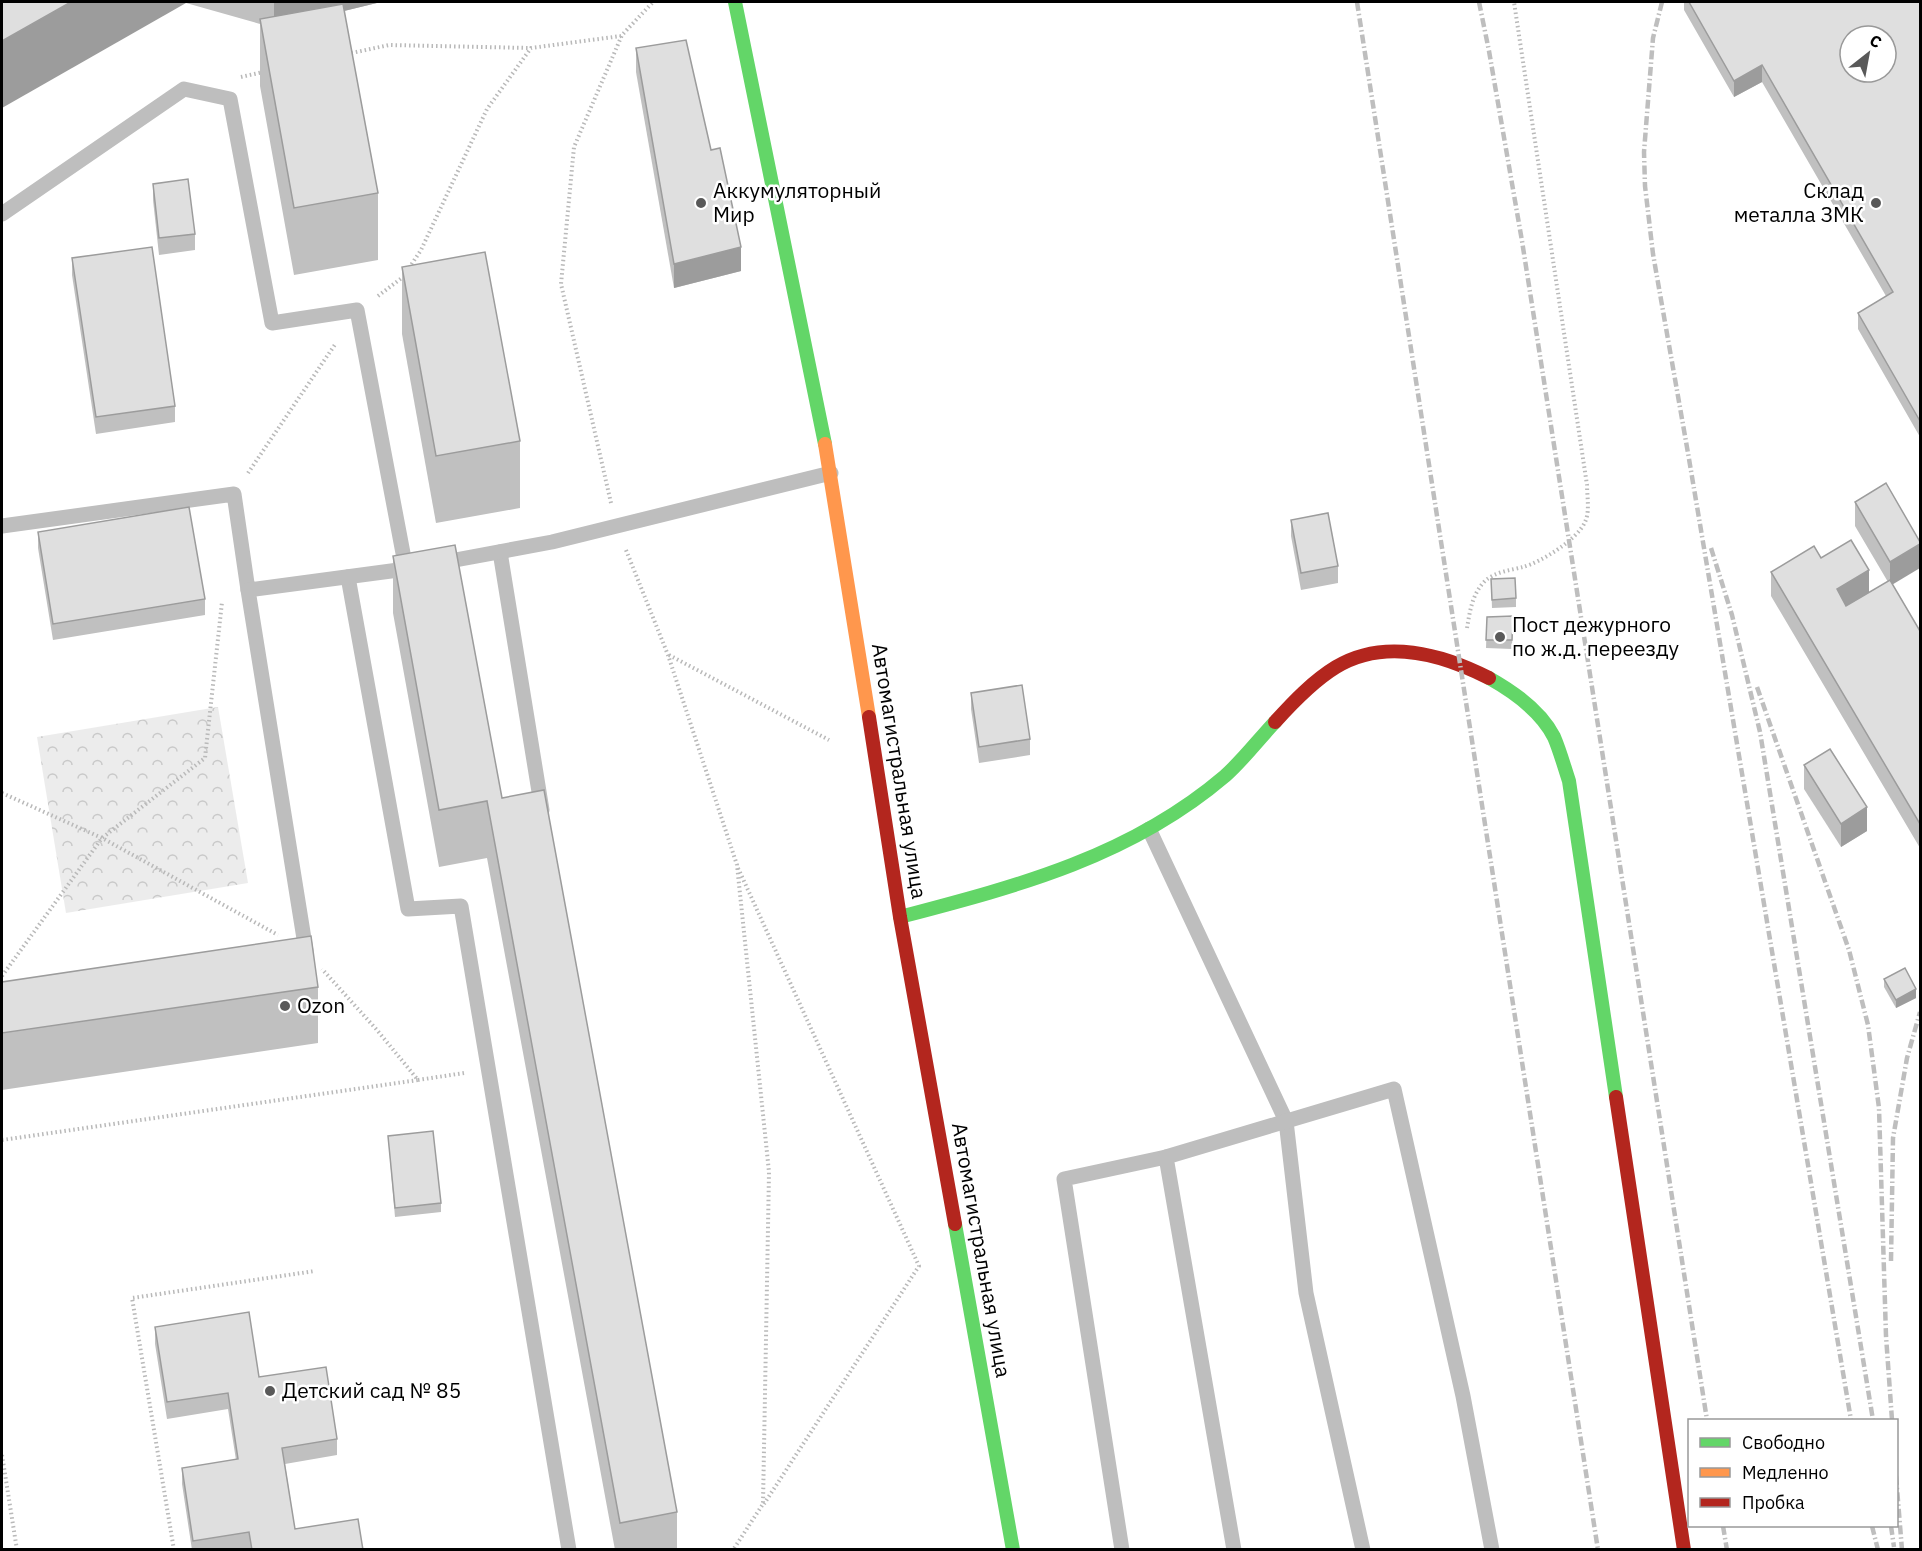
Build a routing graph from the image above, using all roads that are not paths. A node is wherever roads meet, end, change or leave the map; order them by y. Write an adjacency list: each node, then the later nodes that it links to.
1 (735, 2): 3 (street, Автомагистральная улица)
2 (2, 214): 6 (lane)
3 (831, 473): 5 (lane); 11 (street, Автомагистральная улица)
4 (2, 526): 8 (lane)
5 (500, 552): 6 (lane); 9 (lane)
6 (406, 569): 7 (lane)
7 (348, 577): 8 (lane); 15 (lane)
8 (248, 590): 12 (lane)
9 (544, 820)
10 (1149, 829): 11 (street); 13 (lane); 21 (street)
11 (900, 917): 16 (street, Автомагистральная улица)
12 (282, 954)
13 (1286, 1121): 14 (lane); 19 (lane); 20 (lane)
14 (1166, 1157): 17 (lane); 18 (lane)
15 (570, 1550)
16 (1013, 1550)
17 (1122, 1550)
18 (1234, 1550)
19 (1363, 1550)
20 (1492, 1550)
21 (1684, 1550)

